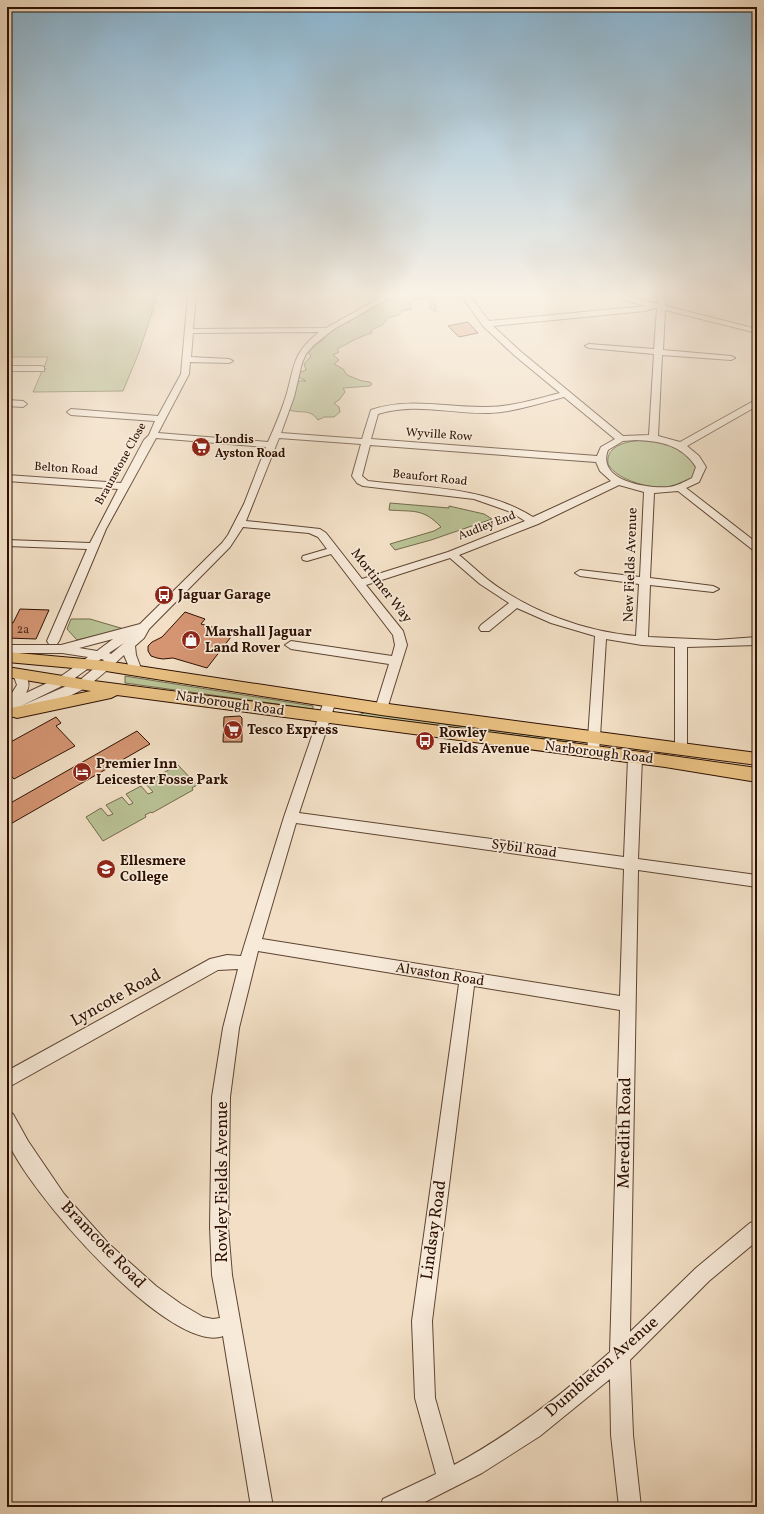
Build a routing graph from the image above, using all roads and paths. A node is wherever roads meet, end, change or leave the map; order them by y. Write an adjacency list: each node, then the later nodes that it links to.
1 (186, 366): 10 (street, Braunstone Close)
2 (299, 366): 12 (street)
3 (532, 366): 7 (street)
4 (657, 366): 13 (street)
5 (41, 368): 6 (street)
6 (9, 369)
7 (564, 394): 14 (street); 15 (street)
8 (755, 404): 17 (street)
9 (74, 415): 10 (street)
10 (161, 418): 11 (street, Braunstone Close)
11 (154, 435): 16 (street); 21 (street, Braunstone Close)
12 (276, 435): 15 (street, Wyville Row); 16 (street)
13 (653, 437): 14 (street); 17 (street)
14 (621, 439): 18 (street)
15 (365, 441): 18 (street, Wyville Row); 24 (street, Beaufort Road)
16 (272, 445): 25 (street)
17 (682, 445): 22 (street)
18 (600, 459): 20 (street)
19 (7, 478): 21 (street, Belton Road)
20 (619, 481): 23 (street); 24 (street, Audley End)
21 (122, 486): 27 (street, Braunstone Close)
22 (680, 488): 23 (street); 28 (street)
23 (648, 490): 33 (street, New Fields Avenue)
24 (534, 522): 30 (street, Audley End)
25 (240, 524): 29 (street, Mortimer Way); 37 (street)
26 (7, 543): 27 (street)
27 (93, 546): 43 (street, Braunstone Close)
28 (757, 548)
29 (334, 550): 31 (street, Mortimer Way); 34 (street, Mortimer Way)
30 (452, 554): 34 (street, Audley End); 36 (street)
31 (307, 558)
32 (580, 572): 33 (street)
33 (646, 581): 35 (street); 41 (street, New Fields Avenue)
34 (360, 583): 51 (street, Mortimer Way)
35 (713, 589)
36 (516, 603): 38 (street); 40 (street)
37 (144, 627): 39 (street); 44 (street)
38 (485, 628)
39 (132, 631): 43 (street); 50 (street)
40 (601, 634): 41 (street); 61 (street)
41 (642, 641): 46 (street)
42 (757, 641): 46 (street)
43 (58, 645): 47 (street); 50 (street)
44 (130, 645): 50 (street); 53 (street)
45 (291, 645): 51 (street)
46 (681, 645): 62 (street)
47 (7, 649)
48 (7, 657): 49 (main road, Narborough Road)
49 (39, 660): 52 (main road, Narborough Road); 56 (main road)
50 (107, 660): 52 (main road, Narborough Road); 53 (main road, Narborough Road); 55 (street); 57 (main road)
51 (396, 660): 59 (street, Mortimer Way)
52 (87, 664): 56 (street)
53 (136, 671): 58 (main road, Narborough Road)
54 (13, 673): 56 (main road, Narborough Road); 60 (street)
55 (84, 683): 56 (main road, Narborough Road); 57 (main road, Narborough Road)
56 (62, 688): 60 (street)
57 (120, 689): 58 (main road, Narborough Road); 60 (main road)
58 (327, 709): 59 (main road, Narborough Road); 61 (main road, Narborough Road); 66 (street, Rowley Fields Avenue)
59 (381, 709): 61 (main road, Narborough Road)
60 (10, 710)
61 (593, 745): 62 (main road, Narborough Road); 63 (main road, Narborough Road)
62 (681, 749): 64 (main road, Narborough Road)
63 (635, 758): 65 (main road, Narborough Road); 67 (street, Meredith Road)
64 (757, 759)
65 (757, 775)
66 (291, 817): 67 (street, Sybil Road); 69 (street, Rowley Fields Avenue)
67 (631, 863): 68 (street, Sybil Road); 72 (street, Meredith Road)
68 (757, 881)
69 (252, 944): 70 (street, Rowley Fields Avenue); 71 (street, Alvaston Road)
70 (247, 963): 73 (street, Lyncote Road); 76 (street, Rowley Fields Avenue)
71 (467, 980): 72 (street, Alvaston Road); 78 (street, Lindsay Road)
72 (628, 1004): 77 (street, Meredith Road)
73 (7, 1080)
74 (7, 1120): 76 (street, Bramcote Road)
75 (757, 1230): 77 (street, Dumbleton Avenue)
76 (230, 1324): 79 (street, Rowley Fields Avenue)
77 (620, 1356): 78 (street, Dumbleton Avenue); 81 (street, Meredith Road)
78 (448, 1479): 80 (street, Dumbleton Avenue)
79 (262, 1507)
80 (391, 1507)
81 (630, 1507)

